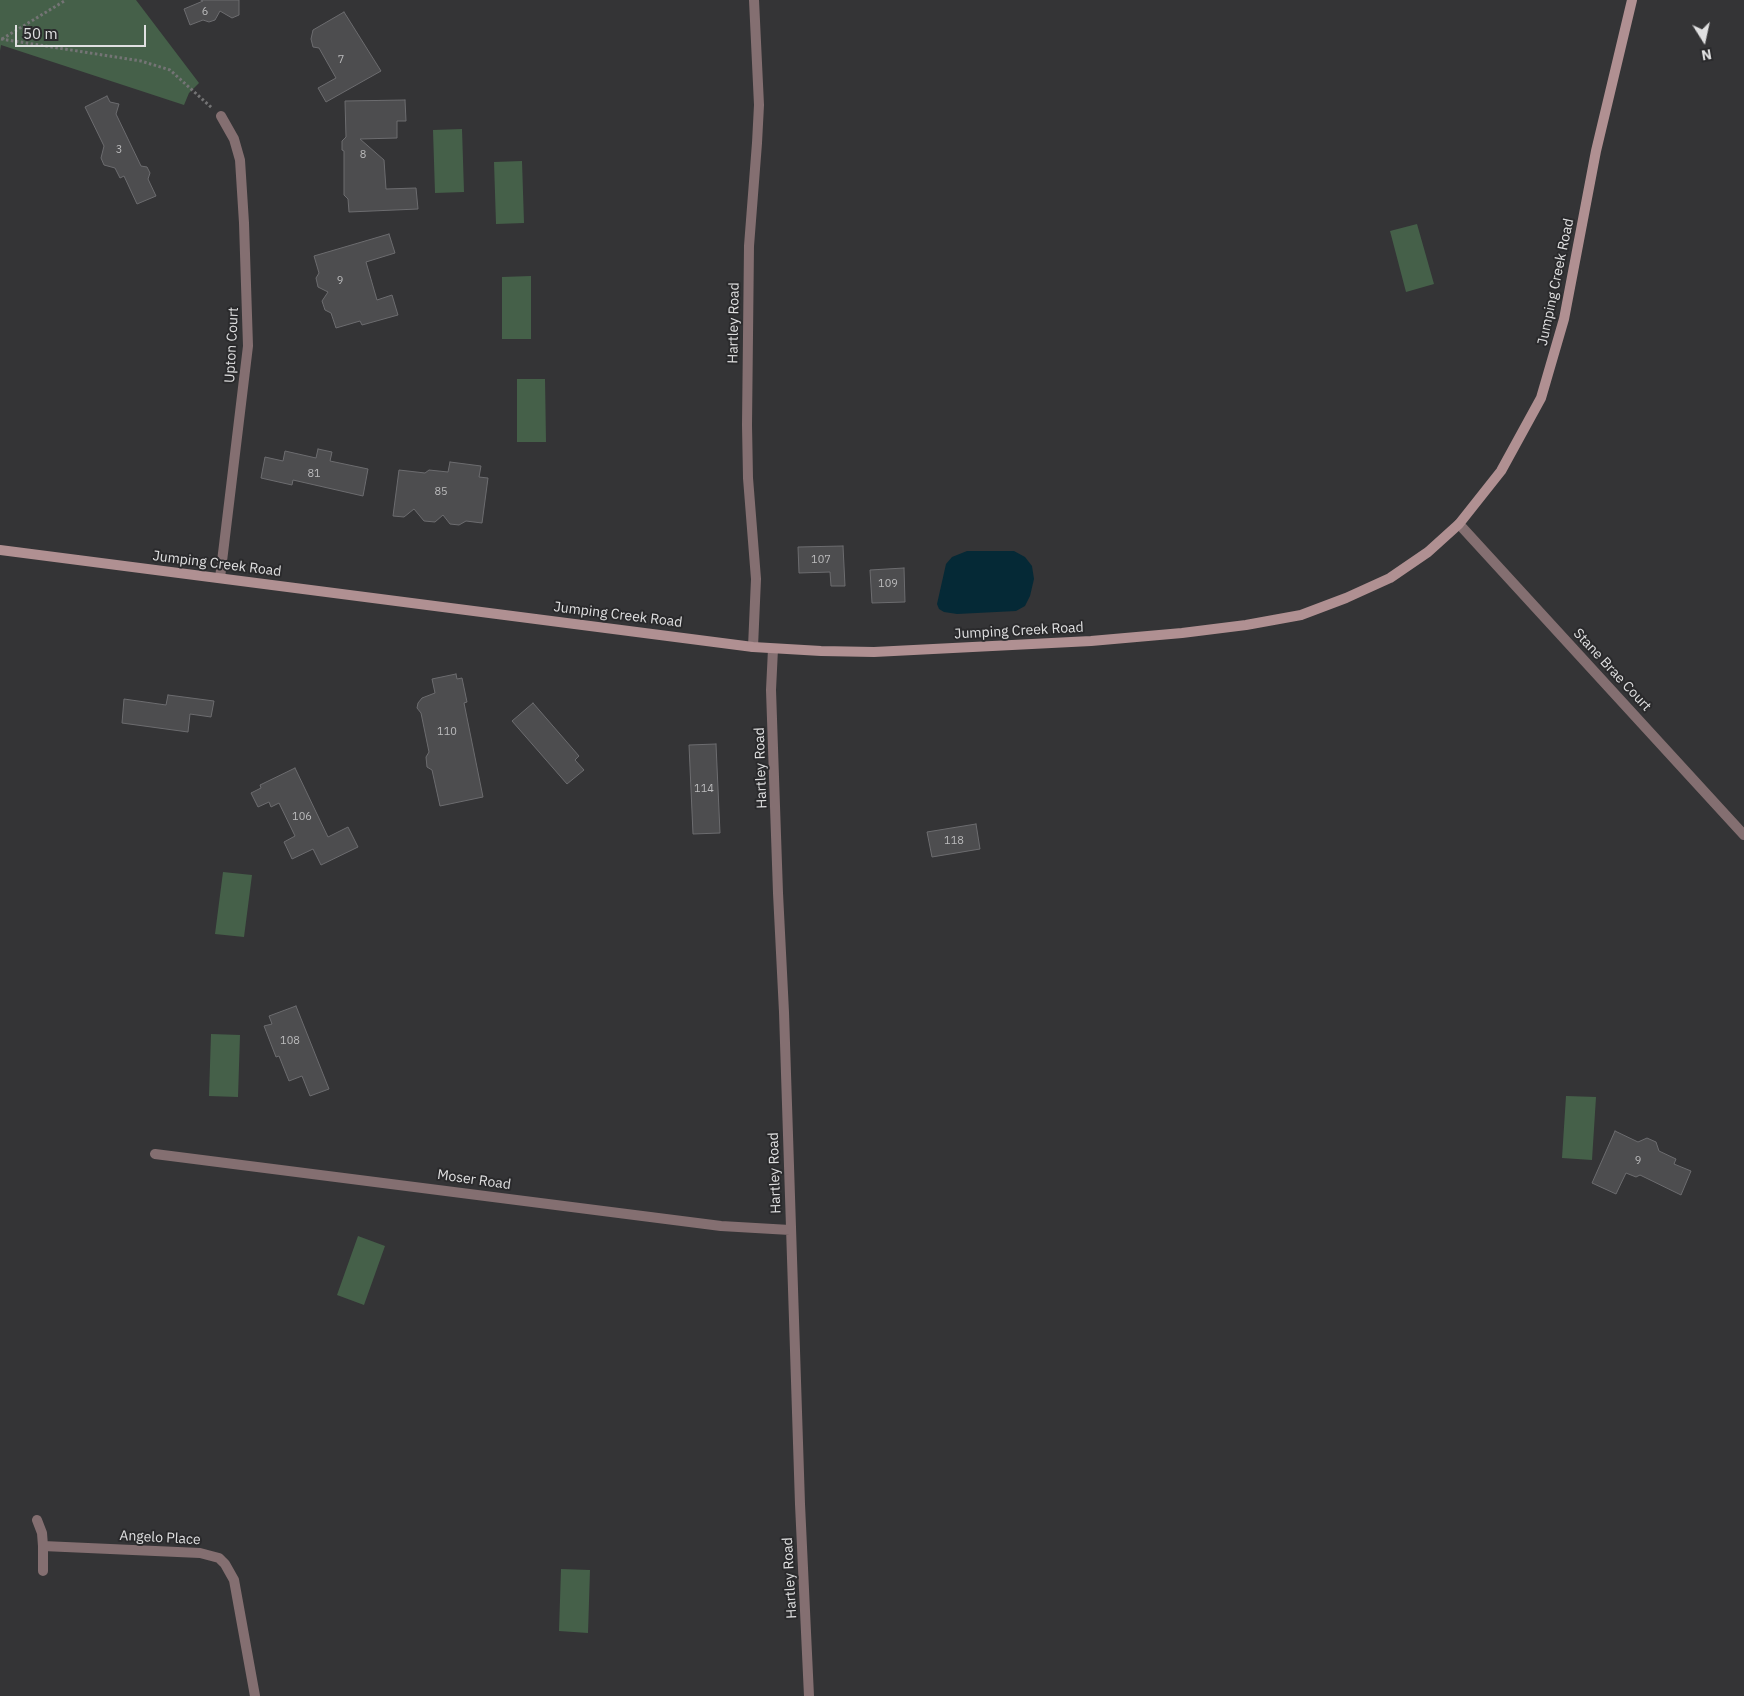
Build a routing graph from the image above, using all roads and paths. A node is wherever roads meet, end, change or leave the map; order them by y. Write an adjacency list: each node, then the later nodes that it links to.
1 (66, 0): 4 (path)
2 (754, 0): 9 (street, Hartley Road)
3 (1632, 0): 6 (main road, Jumping Creek Road)
4 (0, 39): 5 (path)
5 (221, 116): 8 (street, Upton Court)
6 (1459, 524): 10 (main road, Jumping Creek Road); 11 (street, Stane Brae Court)
7 (0, 550): 8 (main road, Jumping Creek Road)
8 (220, 578): 9 (main road, Jumping Creek Road)
9 (753, 646): 10 (main road, Jumping Creek Road)
10 (773, 649): 13 (street, Hartley Road)
11 (1744, 835)
12 (155, 1154): 13 (street, Moser Road)
13 (790, 1230): 18 (street, Hartley Road)
14 (37, 1520): 15 (street)
15 (44, 1546): 16 (street); 17 (street, Angelo Place)
16 (43, 1571)
17 (255, 1696)
18 (809, 1696)

